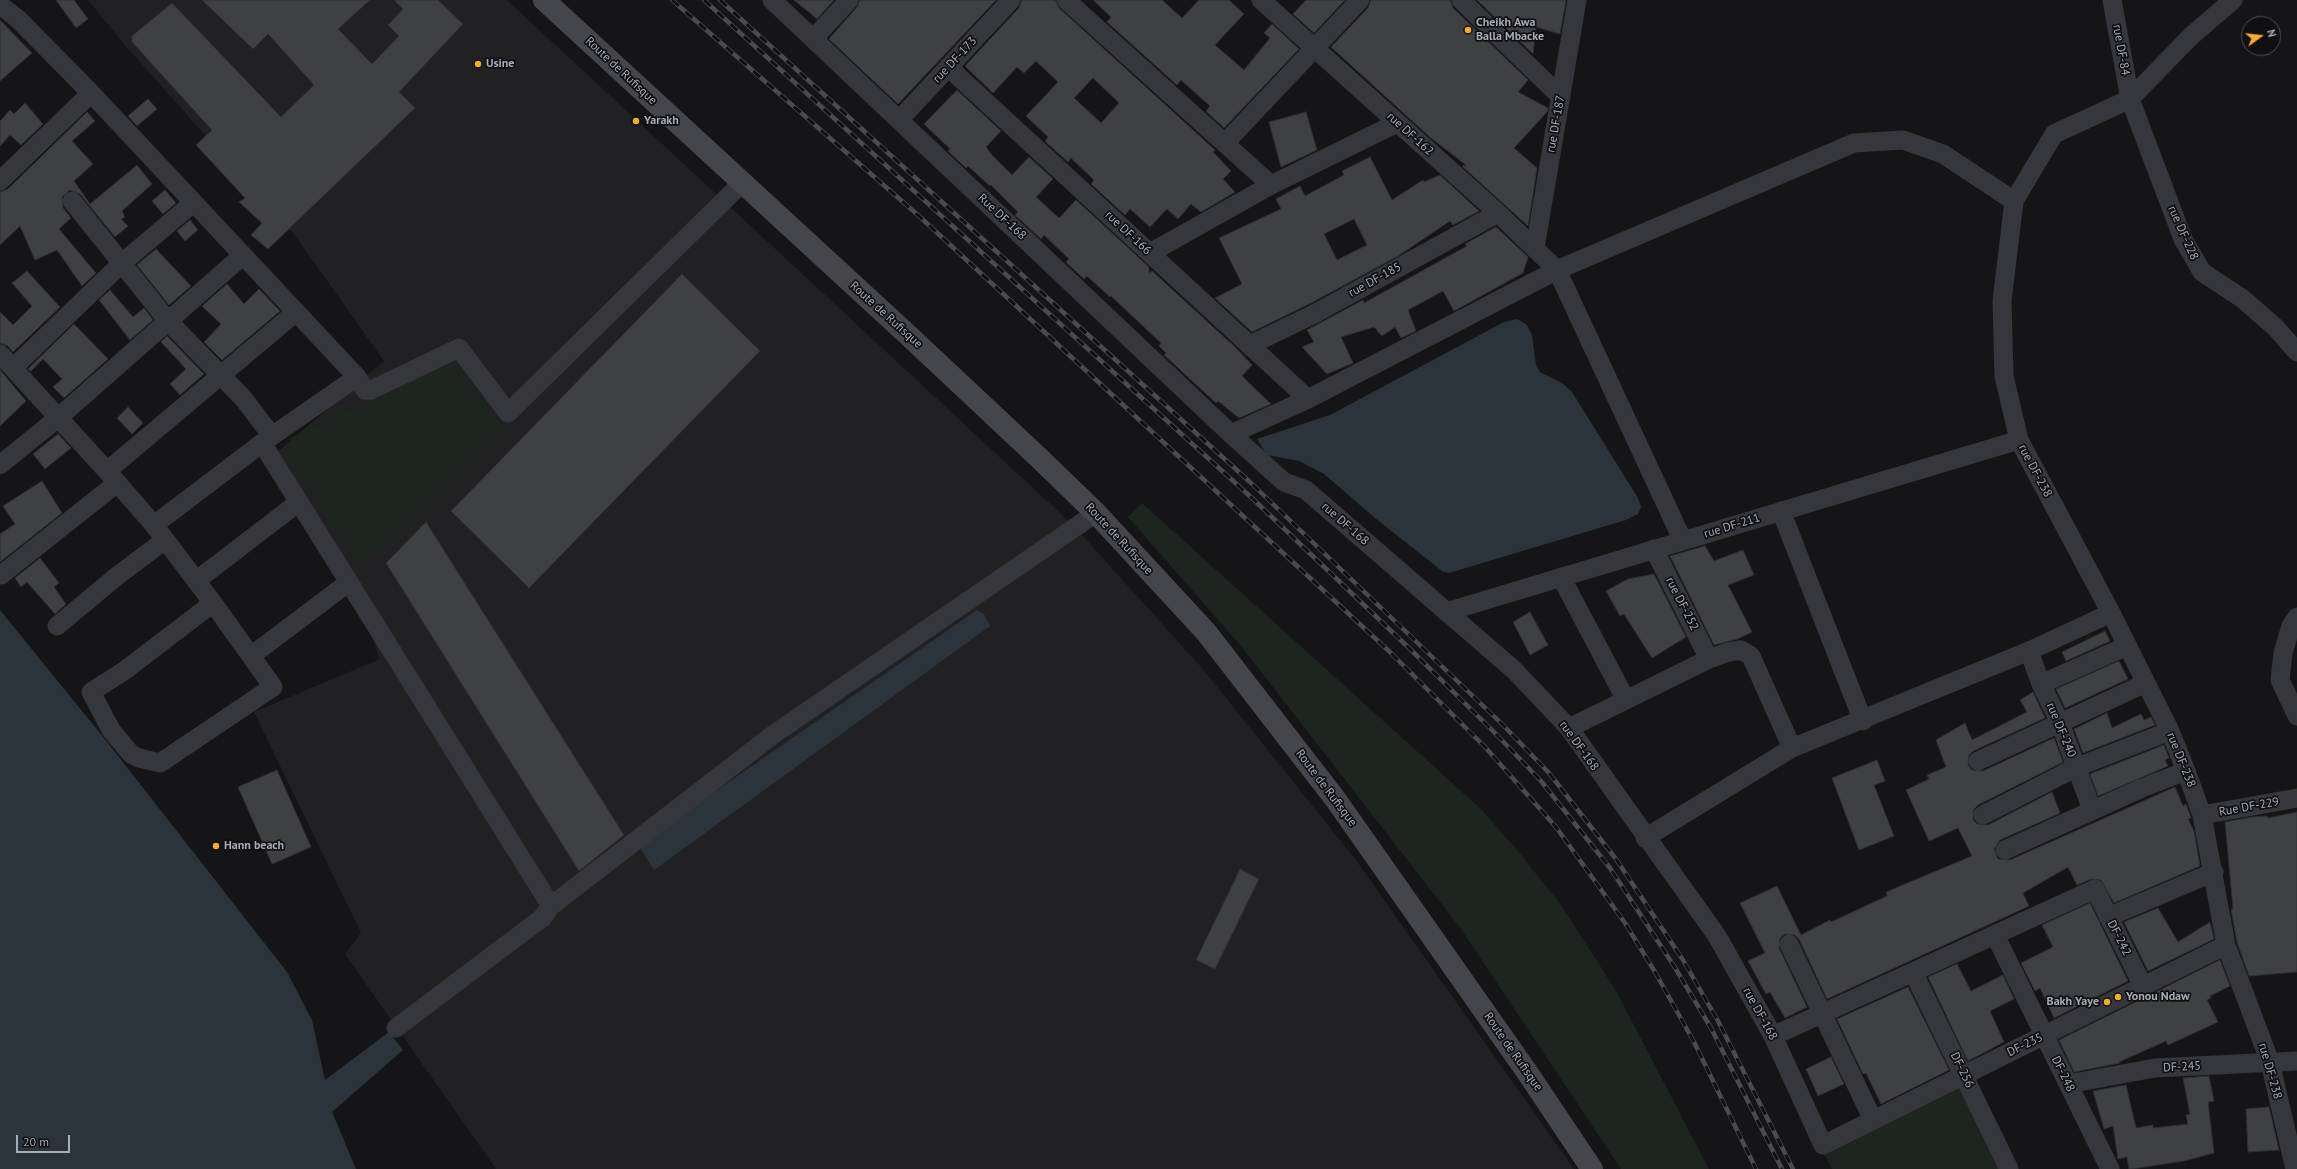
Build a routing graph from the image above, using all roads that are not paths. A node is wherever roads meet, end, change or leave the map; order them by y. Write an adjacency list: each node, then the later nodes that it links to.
1 (544, 0): 23 (main road, Route de Rufisque)
2 (772, 0): 13 (street, Rue DF-168)
3 (849, 0): 13 (street)
4 (1011, 0): 15 (street, rue DF-173)
5 (1066, 0): 21 (street)
6 (1261, 0): 14 (street, rue DF-162)
7 (1360, 0): 14 (street)
8 (1461, 0): 17 (street)
9 (1577, 0): 17 (street, rue DF-187)
10 (2112, 0): 18 (street, rue DF-84)
11 (2233, 0): 18 (street)
12 (0, 5): 16 (street)
13 (813, 39): 19 (street, Rue DF-168)
14 (1314, 49): 20 (street, rue DF-162); 21 (street)
15 (948, 67): 19 (street, rue DF-173); 30 (street, rue DF-166)
16 (91, 93): 22 (street); 27 (street)
17 (1561, 97): 29 (street, rue DF-187)
18 (2130, 99): 26 (street); 37 (street, rue DF-228)
19 (899, 120): 44 (street, Rue DF-168)
20 (1397, 123): 24 (street); 28 (street, rue DF-162)
21 (1225, 143): 24 (street)
22 (0, 181)
23 (742, 183): 41 (street); 51 (main road, Route de Rufisque)
24 (1271, 185): 30 (street)
25 (72, 201): 32 (street)
26 (2014, 201): 33 (street); 46 (street, rue DF-238)
27 (193, 204): 31 (street); 32 (street)
28 (1498, 213): 29 (street, rue DF-162); 36 (street, rue DF-185)
29 (1535, 248): 33 (street, rue DF-162)
30 (1150, 254): 36 (street, rue DF-166)
31 (242, 256): 34 (street); 35 (street)
32 (121, 264): 35 (street); 39 (street)
33 (1557, 270): 42 (street); 54 (street)
34 (296, 312): 40 (street); 41 (street)
35 (168, 321): 40 (street); 43 (street)
36 (1250, 345): 42 (street, rue DF-166)
37 (2297, 352)
38 (0, 354): 39 (street)
39 (13, 368): 43 (street)
40 (220, 376): 45 (street); 48 (street)
41 (357, 377): 45 (street)
42 (1308, 399): 44 (street)
43 (59, 417): 47 (street); 48 (street)
44 (1231, 434): 61 (street, rue DF-168)
45 (267, 440): 49 (street); 52 (street)
46 (2018, 440): 50 (street, rue DF-211); 62 (street, rue DF-238)
47 (0, 465)
48 (112, 477): 52 (street); 56 (street)
49 (299, 502): 58 (street); 59 (street)
50 (1781, 512): 54 (street, rue DF-211); 73 (street)
51 (1096, 513): 88 (street); 105 (main road, Route de Rufisque)
52 (154, 525): 53 (street)
53 (165, 540): 58 (street); 64 (street)
54 (1683, 541): 55 (street, rue DF-211)
55 (1654, 549): 57 (street, rue DF-211); 68 (street, rue DF-252)
56 (0, 575)
57 (1561, 577): 61 (street, rue DF-211); 71 (street)
58 (197, 580): 60 (street)
59 (349, 582): 67 (street); 88 (street)
60 (214, 603): 67 (street); 67 (street)
61 (1446, 612): 75 (street, rue DF-168)
62 (2111, 613): 65 (street, rue DF-238); 66 (street)
63 (2297, 617): 72 (street)
64 (57, 626)
65 (2127, 646): 69 (street, rue DF-238); 70 (street)
66 (2029, 651): 70 (street, rue DF-240); 73 (street)
67 (251, 656)
68 (1709, 659): 71 (street); 77 (street)
69 (2146, 683): 74 (street); 76 (street, rue DF-238)
70 (2041, 684): 74 (street, rue DF-240)
71 (1626, 700): 75 (street)
72 (2297, 716)
73 (1863, 720): 77 (street)
74 (2060, 723): 78 (street); 79 (street, rue DF-240)
75 (1569, 728): 85 (street, rue DF-168)
76 (2170, 731): 79 (street); 80 (street, rue DF-238)
77 (1792, 748): 85 (street)
78 (1978, 761)
79 (2077, 767): 82 (street, rue DF-240); 83 (street)
80 (2186, 771): 82 (street); 84 (street, rue DF-238)
81 (2297, 798): 84 (street, Rue DF-229)
82 (2092, 810): 86 (street)
83 (1983, 815)
84 (2202, 815): 87 (street, rue DF-238)
85 (1645, 838): 98 (street, rue DF-168)
86 (2005, 850)
87 (2214, 872): 89 (street); 92 (street, rue DF-238)
88 (550, 906): 96 (street)
89 (2108, 917): 90 (street, DF-242 / DF-242); 94 (street, DF-242 / DF-242)
90 (1995, 935): 93 (street); 97 (street, DF-248 / DF-248)
91 (1789, 944): 95 (street)
92 (2226, 945): 94 (street, DF-235 / DF-235); 100 (street, rue DF-238)
93 (1913, 972): 95 (street); 101 (street, DF-256)
94 (2143, 986): 97 (street, DF-235 / DF-235)
95 (1823, 1014): 98 (street); 103 (street)
96 (396, 1028)
97 (2044, 1035): 101 (street, DF-235 / DF-235); 102 (street, DF-248 / DF-248)
98 (1773, 1036): 104 (street, rue DF-168)
99 (2297, 1061): 100 (street, DF-245)
100 (2270, 1062): 102 (street, DF-245); 108 (street, rue DF-238)
101 (1964, 1075): 103 (street, DF-235 / DF-235); 106 (street, DF-256)
102 (2068, 1084): 107 (street, DF-248 / DF-248)
103 (1873, 1120): 104 (street, DF-235 / DF-235)
104 (1823, 1145)
105 (1592, 1169)
106 (2009, 1169)
107 (2110, 1169)
108 (2295, 1169)

